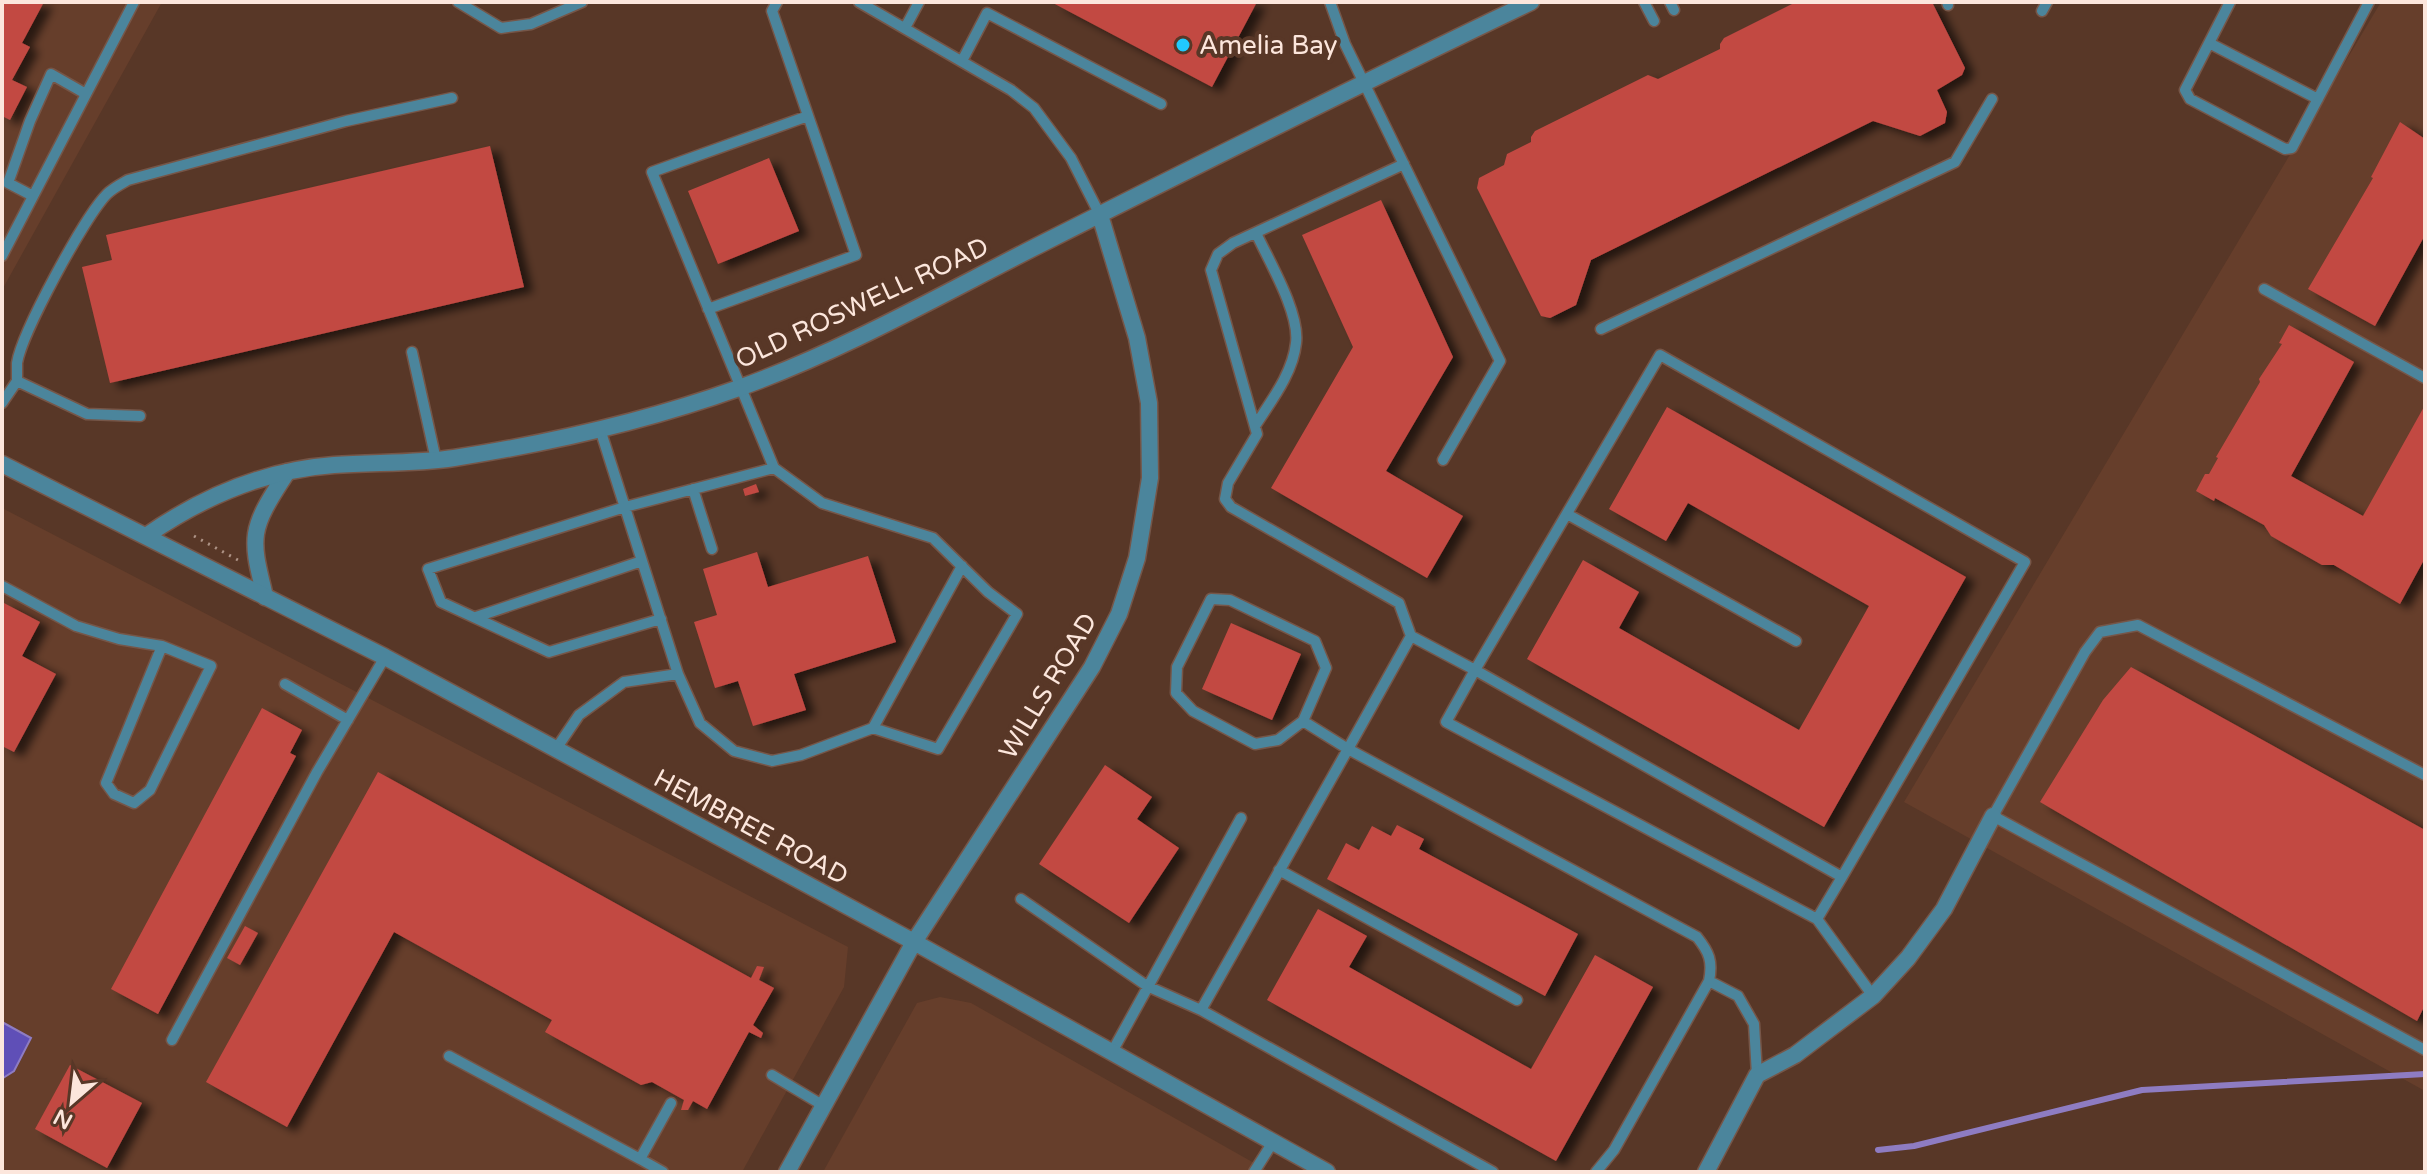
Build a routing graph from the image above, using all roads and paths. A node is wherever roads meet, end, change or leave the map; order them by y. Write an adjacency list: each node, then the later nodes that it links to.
1 (134, 2): 18 (lane)
2 (458, 2): 12 (lane)
3 (582, 2): 12 (lane)
4 (777, 2): 23 (lane)
5 (859, 2): 14 (lane, WILLS ROAD)
6 (919, 2): 14 (lane)
7 (1330, 2): 17 (lane)
8 (1530, 2): 17 (street, OLD ROSWELL ROAD)
9 (1644, 2): 13 (lane)
10 (2230, 2): 15 (lane)
11 (2369, 2): 21 (lane)
12 (556, 8)
13 (1654, 21)
14 (905, 28): 16 (lane, WILLS ROAD)
15 (2209, 43): 21 (lane); 21 (lane)
16 (962, 61): 22 (lane); 26 (lane, WILLS ROAD)
17 (1364, 82): 24 (lane); 26 (street, OLD ROSWELL ROAD)
18 (86, 94): 25 (lane); 25 (lane)
19 (452, 98): 34 (lane)
20 (1992, 99): 31 (lane)
21 (2318, 99)
22 (1161, 104)
23 (808, 116): 30 (lane); 30 (lane)
24 (1404, 164): 27 (lane); 41 (lane)
25 (33, 196): 28 (lane)
26 (1100, 215): 35 (street, OLD ROSWELL ROAD); 77 (street, WILLS ROAD)
27 (1256, 233): 38 (lane); 38 (lane)
28 (2, 256)
29 (2264, 289): 33 (lane)
30 (708, 309): 35 (lane)
31 (1601, 329)
32 (412, 352): 40 (lane)
33 (2425, 378)
34 (17, 381): 36 (lane); 37 (lane)
35 (741, 387): 39 (street, OLD ROSWELL ROAD); 43 (lane)
36 (2, 403)
37 (140, 416)
38 (1255, 426): 58 (lane)
39 (600, 429): 40 (street, OLD ROSWELL ROAD); 46 (lane)
40 (436, 460): 44 (street, OLD ROSWELL ROAD)
41 (1443, 460)
42 (2, 464): 48 (street)
43 (774, 468): 45 (lane); 53 (lane)
44 (287, 472): 48 (street, OLD ROSWELL ROAD); 55 (street)
45 (693, 489): 46 (lane); 50 (lane)
46 (625, 507): 51 (lane); 56 (lane)
47 (1567, 514): 59 (lane); 62 (lane); 74 (lane)
48 (146, 536): 55 (street, HEMBREE ROAD)
49 (194, 536): 52 (path)
50 (712, 549)
51 (642, 561): 56 (lane); 57 (lane)
52 (249, 565)
53 (962, 566): 67 (lane); 67 (lane)
54 (2, 586): 60 (lane)
55 (265, 597): 61 (street, HEMBREE ROAD)
56 (476, 617): 57 (lane)
57 (661, 619): 63 (lane)
58 (1411, 636): 62 (lane); 69 (lane)
59 (1796, 641)
60 (162, 646): 60 (lane)
61 (385, 657): 65 (lane); 68 (street, HEMBREE ROAD)
62 (1475, 670): 74 (lane); 76 (lane)
63 (678, 674): 67 (lane); 68 (lane)
64 (285, 684): 65 (lane)
65 (348, 720): 83 (lane)
66 (1303, 721): 66 (lane); 69 (lane)
67 (873, 728)
68 (556, 749): 77 (street, HEMBREE ROAD)
69 (1348, 749): 73 (lane); 78 (lane)
70 (2425, 775): 71 (lane)
71 (1993, 816): 80 (street); 84 (lane)
72 (1241, 818): 79 (lane)
73 (1279, 870): 81 (lane); 82 (lane)
74 (1842, 877): 76 (lane)
75 (1021, 899): 79 (lane)
76 (1817, 919): 80 (lane)
77 (914, 942): 85 (street, HEMBREE ROAD); 90 (street, WILLS ROAD)
78 (1709, 981): 88 (lane); 98 (lane)
79 (1147, 986): 82 (lane); 85 (lane)
80 (1873, 996): 88 (street)
81 (1517, 1000)
82 (1201, 1010): 97 (lane)
83 (172, 1040)
84 (2425, 1050)
85 (1112, 1052): 91 (street, HEMBREE ROAD)
86 (449, 1056): 92 (lane)
87 (772, 1075): 90 (lane)
88 (1757, 1075): 99 (street)
89 (671, 1103): 92 (lane)
90 (824, 1106): 94 (street, WILLS ROAD)
91 (1273, 1142): 95 (lane); 96 (street, HEMBREE ROAD)
92 (640, 1159): 93 (lane)
93 (663, 1172)
94 (787, 1172)
95 (1254, 1172)
96 (1327, 1172)
97 (1493, 1172)
98 (1596, 1172)
99 (1706, 1172)

